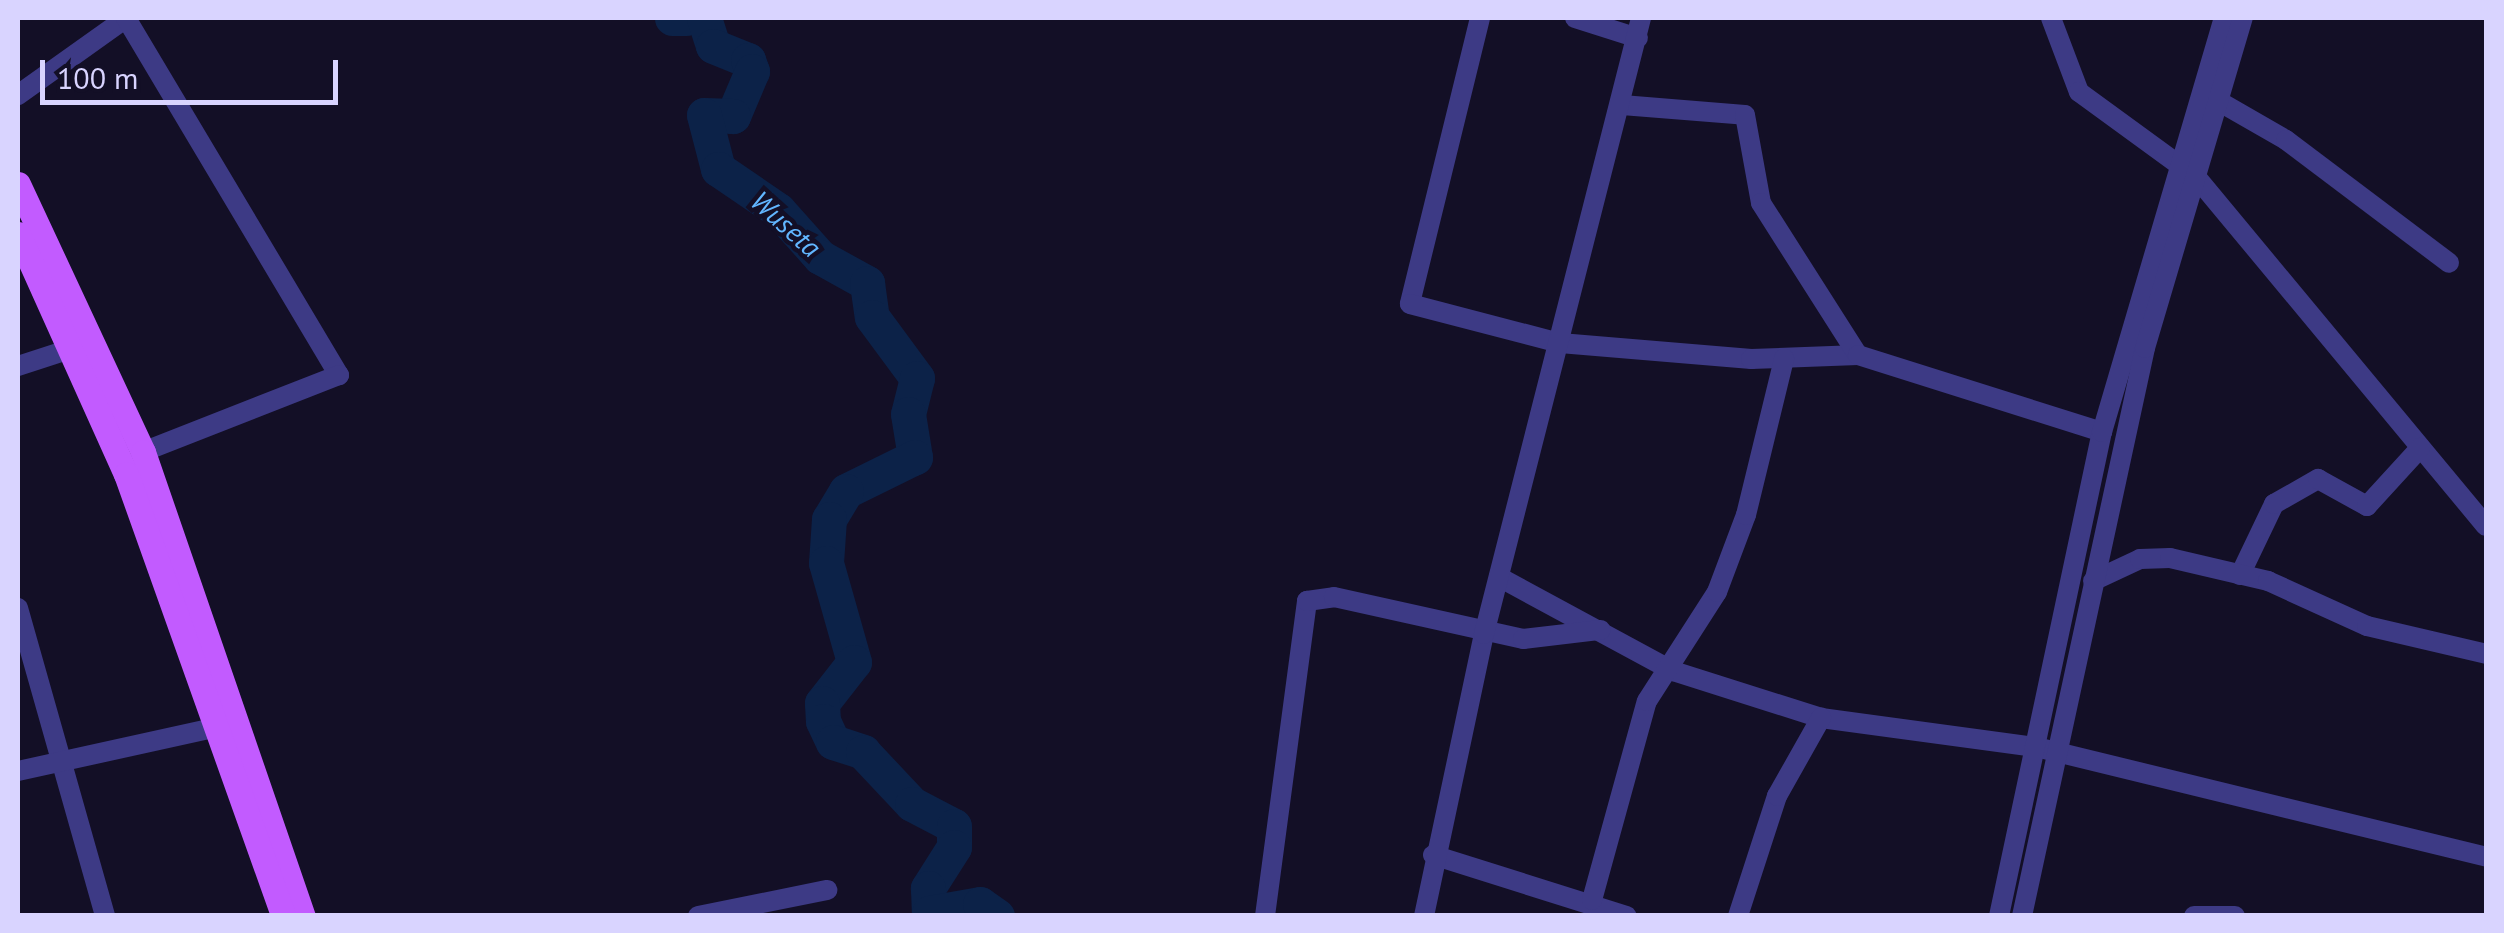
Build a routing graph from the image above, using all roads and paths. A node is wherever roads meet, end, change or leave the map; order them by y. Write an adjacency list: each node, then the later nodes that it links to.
1 (1480, 18): 14 (street)
2 (1575, 18): 6 (street)
3 (2050, 18): 10 (street)
4 (2224, 18): 10 (street)
5 (2243, 18): 8 (street)
6 (1640, 28): 9 (street)
7 (18, 95): 21 (street)
8 (2220, 102): 10 (street); 13 (street)
9 (1622, 105): 14 (street); 16 (street)
10 (2189, 172): 19 (street); 20 (street); 25 (street)
11 (18, 184): 21 (main road)
12 (18, 234): 15 (main road)
13 (2448, 264)
14 (1560, 343): 17 (street); 24 (street)
15 (70, 349): 18 (street); 29 (main road)
16 (1858, 355): 17 (street); 19 (street)
17 (1784, 359): 31 (street)
18 (18, 366)
19 (2102, 432): 34 (street)
20 (2420, 448): 22 (street); 23 (street)
21 (143, 452): 29 (main road)
22 (2486, 526)
23 (2240, 575): 25 (street); 30 (street)
24 (1499, 577): 27 (street); 28 (street)
25 (2092, 581): 35 (street)
26 (18, 608): 36 (street)
27 (1600, 630): 28 (street); 31 (street)
28 (1484, 634): 38 (street); 46 (street)
29 (201, 654): 33 (main road); 44 (main road)
30 (2486, 654)
31 (1673, 671): 32 (street); 41 (street)
32 (1821, 718): 34 (street); 49 (street)
33 (213, 728): 36 (street); 43 (main road)
34 (2036, 746): 35 (street); 50 (street)
35 (2058, 753): 39 (street); 51 (street)
36 (63, 760): 37 (street); 42 (street)
37 (18, 771)
38 (1433, 855): 41 (street); 47 (street)
39 (2486, 857)
40 (827, 890): 45 (street)
41 (1592, 900): 48 (street)
42 (104, 916)
43 (282, 916)
44 (303, 916)
45 (698, 916)
46 (1265, 916)
47 (1424, 916)
48 (1627, 916)
49 (1738, 916)
50 (1999, 916)
51 (2022, 916)
52 (2194, 916): 53 (street)
53 (2235, 916)

